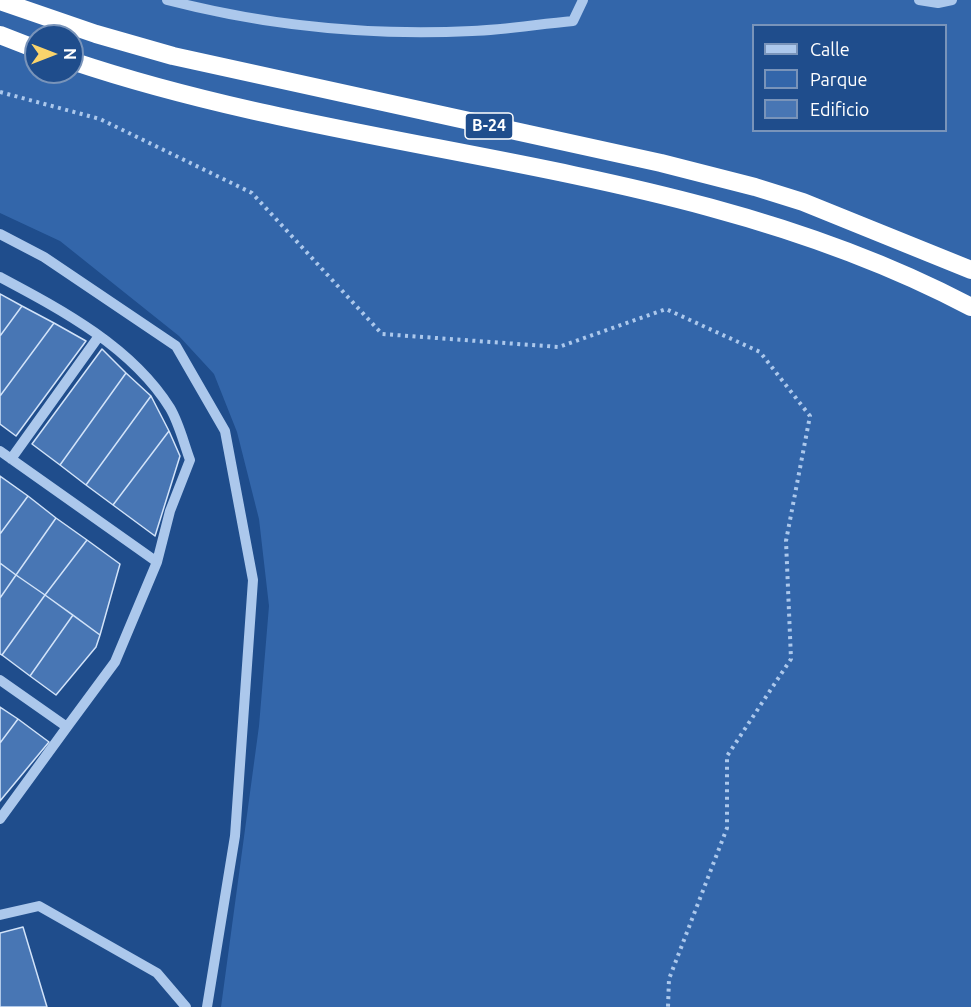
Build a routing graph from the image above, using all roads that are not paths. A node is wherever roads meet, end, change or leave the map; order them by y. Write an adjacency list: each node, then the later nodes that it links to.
1 (167, 0): 2 (street)
2 (584, 0)
3 (919, 0): 4 (street)
4 (952, 0)
5 (0, 1): 10 (highway, B-24)
6 (0, 35): 7 (highway)
7 (24, 44)
8 (84, 64): 12 (highway, B-24)
9 (0, 234): 22 (street)
10 (971, 270)
11 (0, 277): 13 (street)
12 (971, 308)
13 (99, 336): 15 (street); 16 (street)
14 (0, 451): 15 (street)
15 (11, 459): 16 (street)
16 (157, 562): 18 (street)
17 (0, 680): 18 (street)
18 (67, 727): 19 (street)
19 (0, 819)
20 (0, 915): 21 (street)
21 (186, 1007)
22 (207, 1007)

